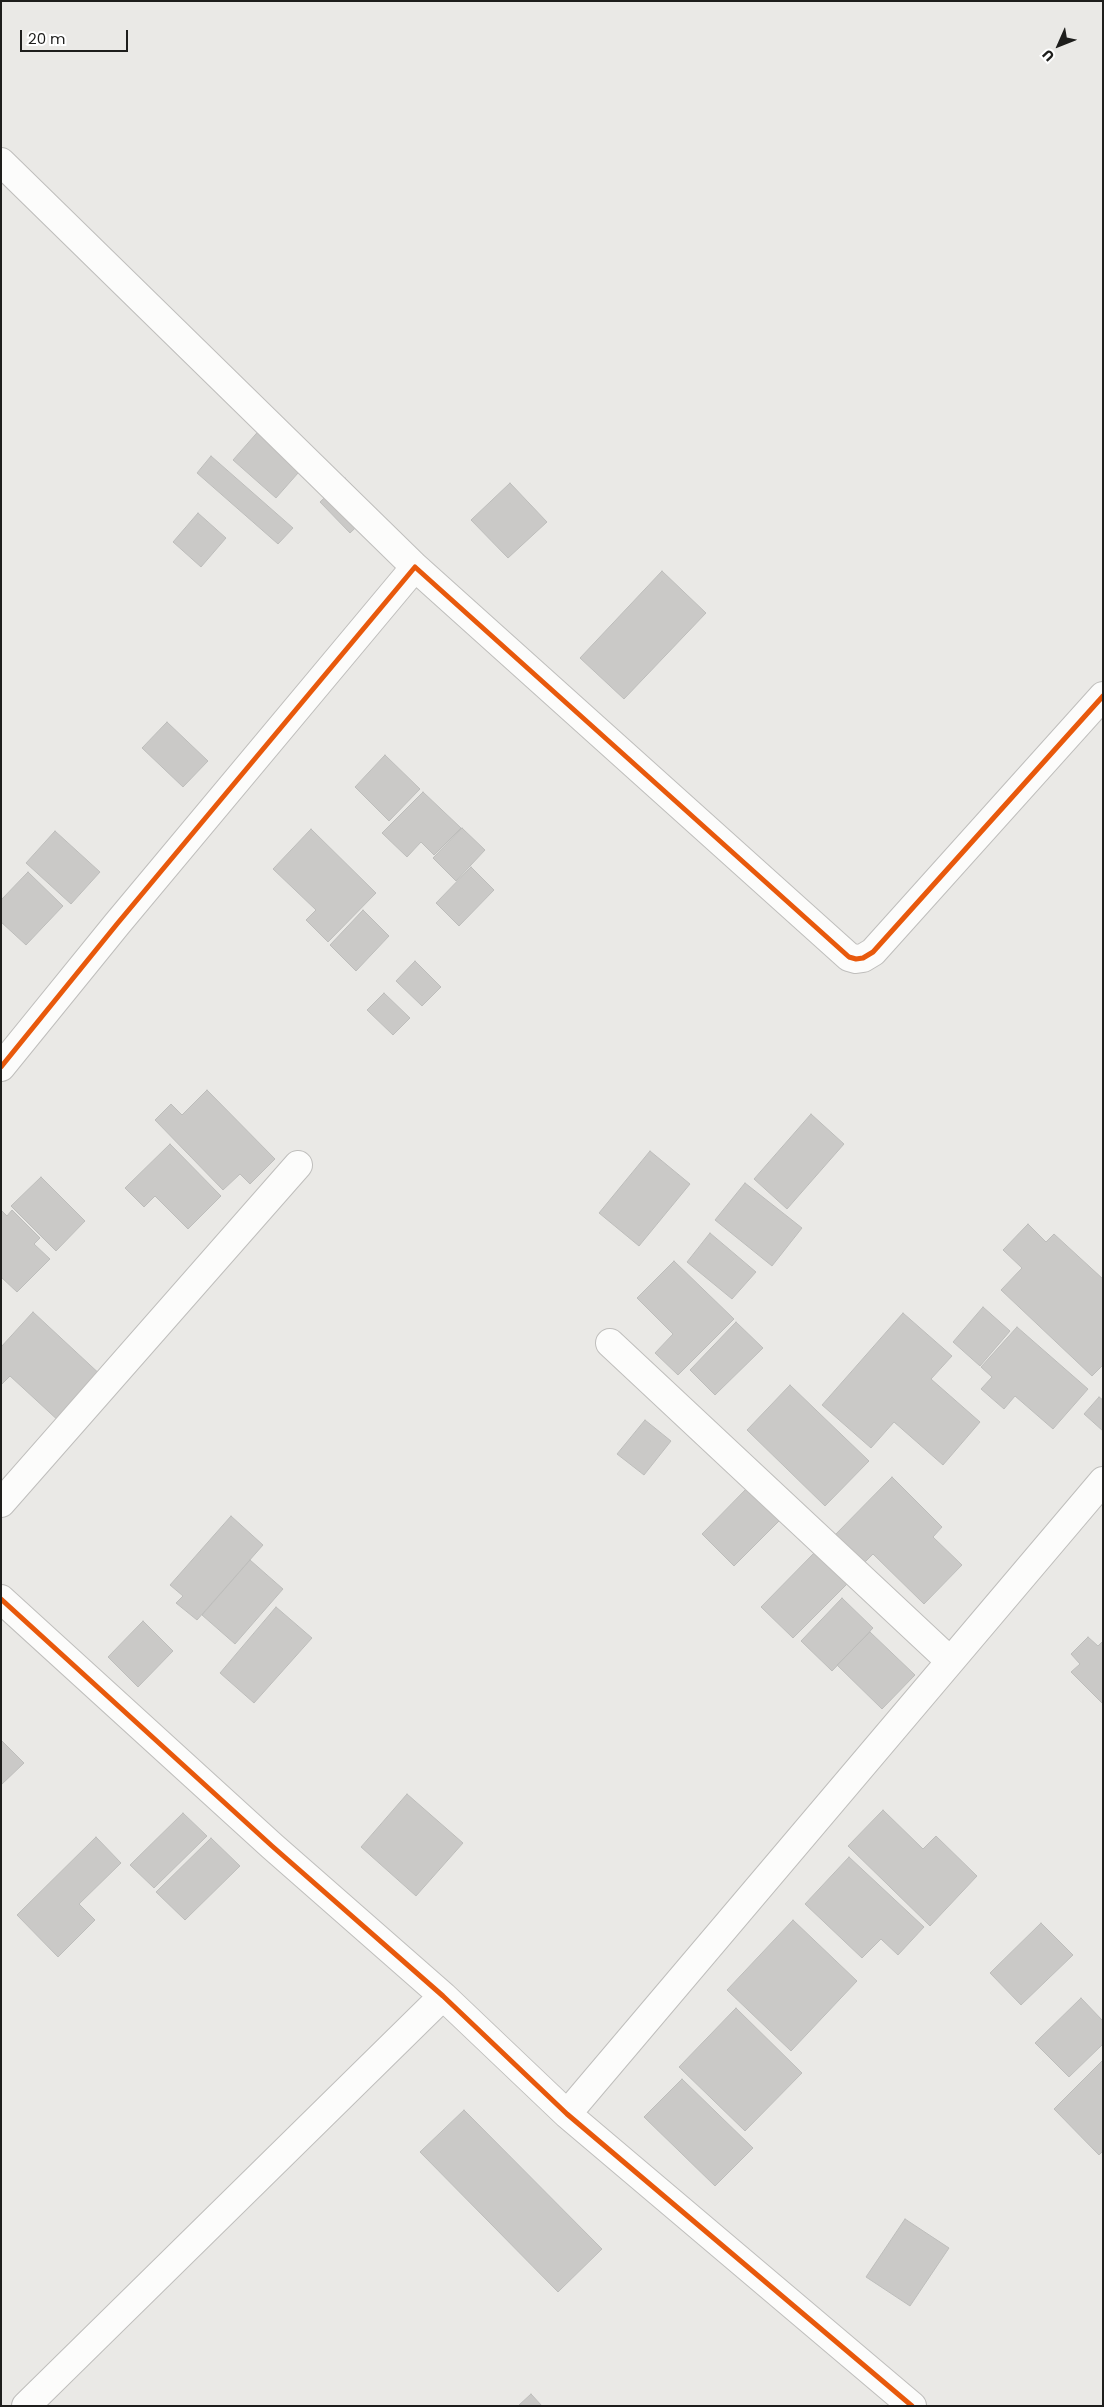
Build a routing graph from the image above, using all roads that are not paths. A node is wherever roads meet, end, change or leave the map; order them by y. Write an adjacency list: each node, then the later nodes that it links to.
1 (1, 162): 2 (street)
2 (416, 567): 3 (street); 4 (street)
3 (1103, 696)
4 (1, 1067)
5 (298, 1165): 8 (street)
6 (610, 1343): 10 (street)
7 (1103, 1481): 10 (street)
8 (1, 1503)
9 (1, 1599): 11 (street)
10 (950, 1661): 12 (street)
11 (443, 1996): 12 (street); 13 (street)
12 (567, 2114): 14 (street)
13 (26, 2406)
14 (912, 2406)

